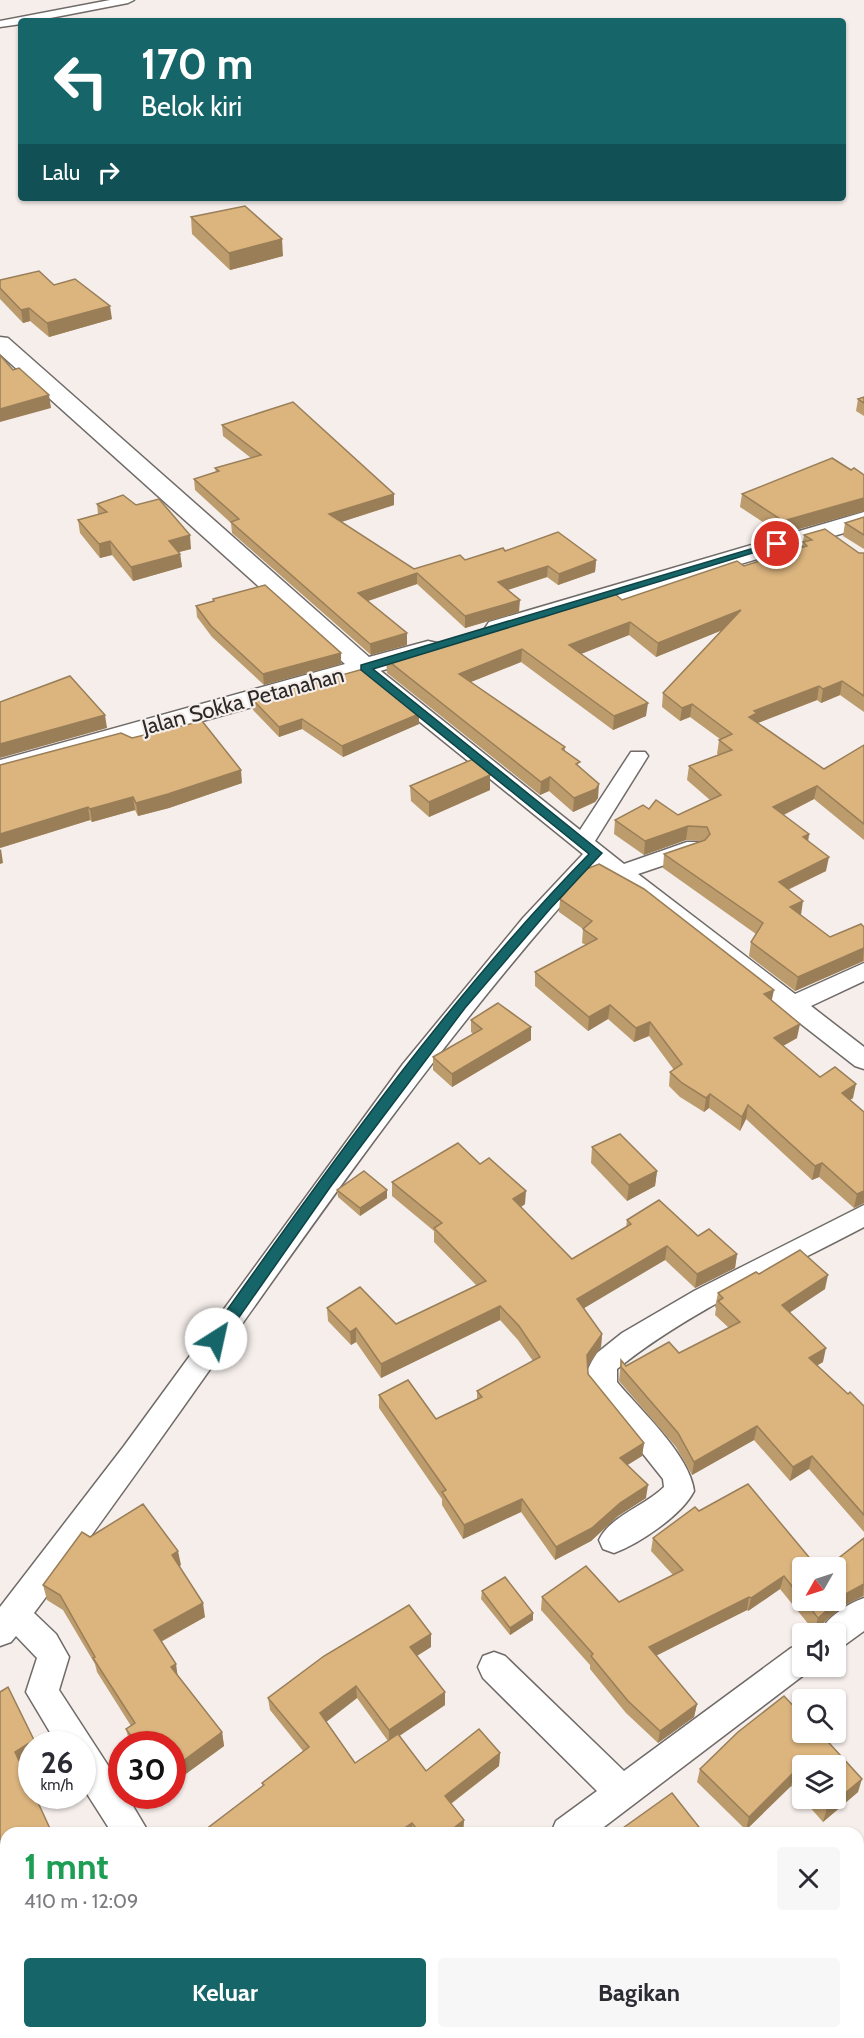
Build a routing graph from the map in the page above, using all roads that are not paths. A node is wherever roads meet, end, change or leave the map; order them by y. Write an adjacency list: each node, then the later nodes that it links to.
1 (128, 0): 2 (street)
2 (32, 18)
3 (18, 21): 4 (street)
4 (0, 24)
5 (0, 343): 7 (street)
6 (864, 519): 7 (street, Jalan Sokka Petanahan)
7 (365, 668): 9 (street, Jalan Sokka Petanahan); 10 (street)
8 (638, 756): 10 (street)
9 (0, 769)
10 (590, 847): 12 (street); 19 (street)
11 (695, 847): 12 (street)
12 (623, 872): 14 (street)
13 (864, 972): 14 (street)
14 (793, 1005): 15 (street)
15 (864, 1060)
16 (864, 1215): 17 (street)
17 (614, 1540)
18 (864, 1612): 20 (street)
19 (6, 1624): 23 (street)
20 (846, 1626)
21 (792, 1665): 25 (street)
22 (494, 1667): 25 (street)
23 (67, 1731)
24 (96, 1778): 26 (street)
25 (622, 1792): 27 (street)
26 (128, 1827)
27 (576, 1827)

